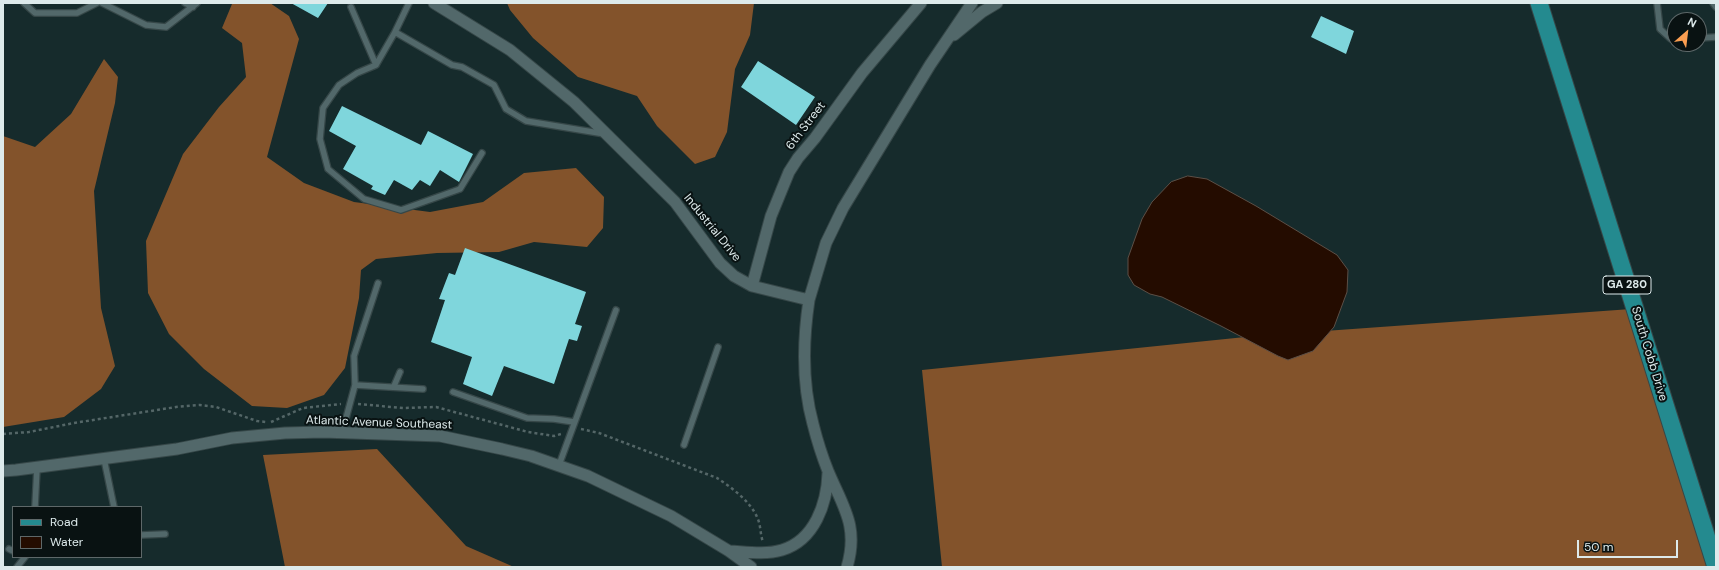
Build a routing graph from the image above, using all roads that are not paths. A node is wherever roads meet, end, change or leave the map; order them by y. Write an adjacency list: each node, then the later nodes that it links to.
1 (24, 3): 2 (lane)
2 (97, 3)
3 (102, 3): 13 (lane)
4 (185, 3): 13 (lane)
5 (409, 3): 16 (lane)
6 (434, 3): 20 (street, Industrial Drive)
7 (920, 3): 23 (street, 6th Street)
8 (972, 3): 18 (street)
9 (997, 3): 18 (street)
10 (1539, 3): 49 (main road, South Cobb Drive / GA 280)
11 (1657, 3): 17 (lane)
12 (1713, 3): 14 (lane)
13 (195, 5)
14 (1716, 6)
15 (351, 7): 19 (lane)
16 (395, 32): 19 (lane); 20 (lane)
17 (1667, 35)
18 (946, 42): 24 (street)
19 (376, 65): 21 (lane)
20 (608, 135): 23 (street, Industrial Drive)
21 (482, 154)
22 (378, 283): 28 (lane)
23 (752, 286): 24 (street, Industrial Drive)
24 (809, 300): 39 (street)
25 (616, 310): 32 (lane)
26 (718, 347): 34 (lane)
27 (400, 372): 29 (lane)
28 (355, 385): 29 (lane); 33 (lane)
29 (394, 386): 30 (lane)
30 (423, 389)
31 (453, 392): 32 (lane)
32 (574, 422): 36 (lane)
33 (342, 433): 35 (street, Atlantic Avenue Southeast); 36 (street, Atlantic Avenue Southeast)
34 (684, 445)
35 (104, 459): 37 (street, Atlantic Avenue Southeast); 41 (lane)
36 (559, 465): 44 (street, Atlantic Avenue Southeast)
37 (37, 468): 38 (street, Atlantic Avenue Southeast); 40 (lane)
38 (3, 471)
39 (828, 472): 44 (street); 48 (street)
40 (35, 506)
41 (114, 506)
42 (165, 534): 43 (lane)
43 (142, 535)
44 (729, 551): 47 (street, Atlantic Avenue Southeast)
45 (24, 558): 46 (lane)
46 (17, 567)
47 (751, 567)
48 (847, 567)
49 (1716, 567)

